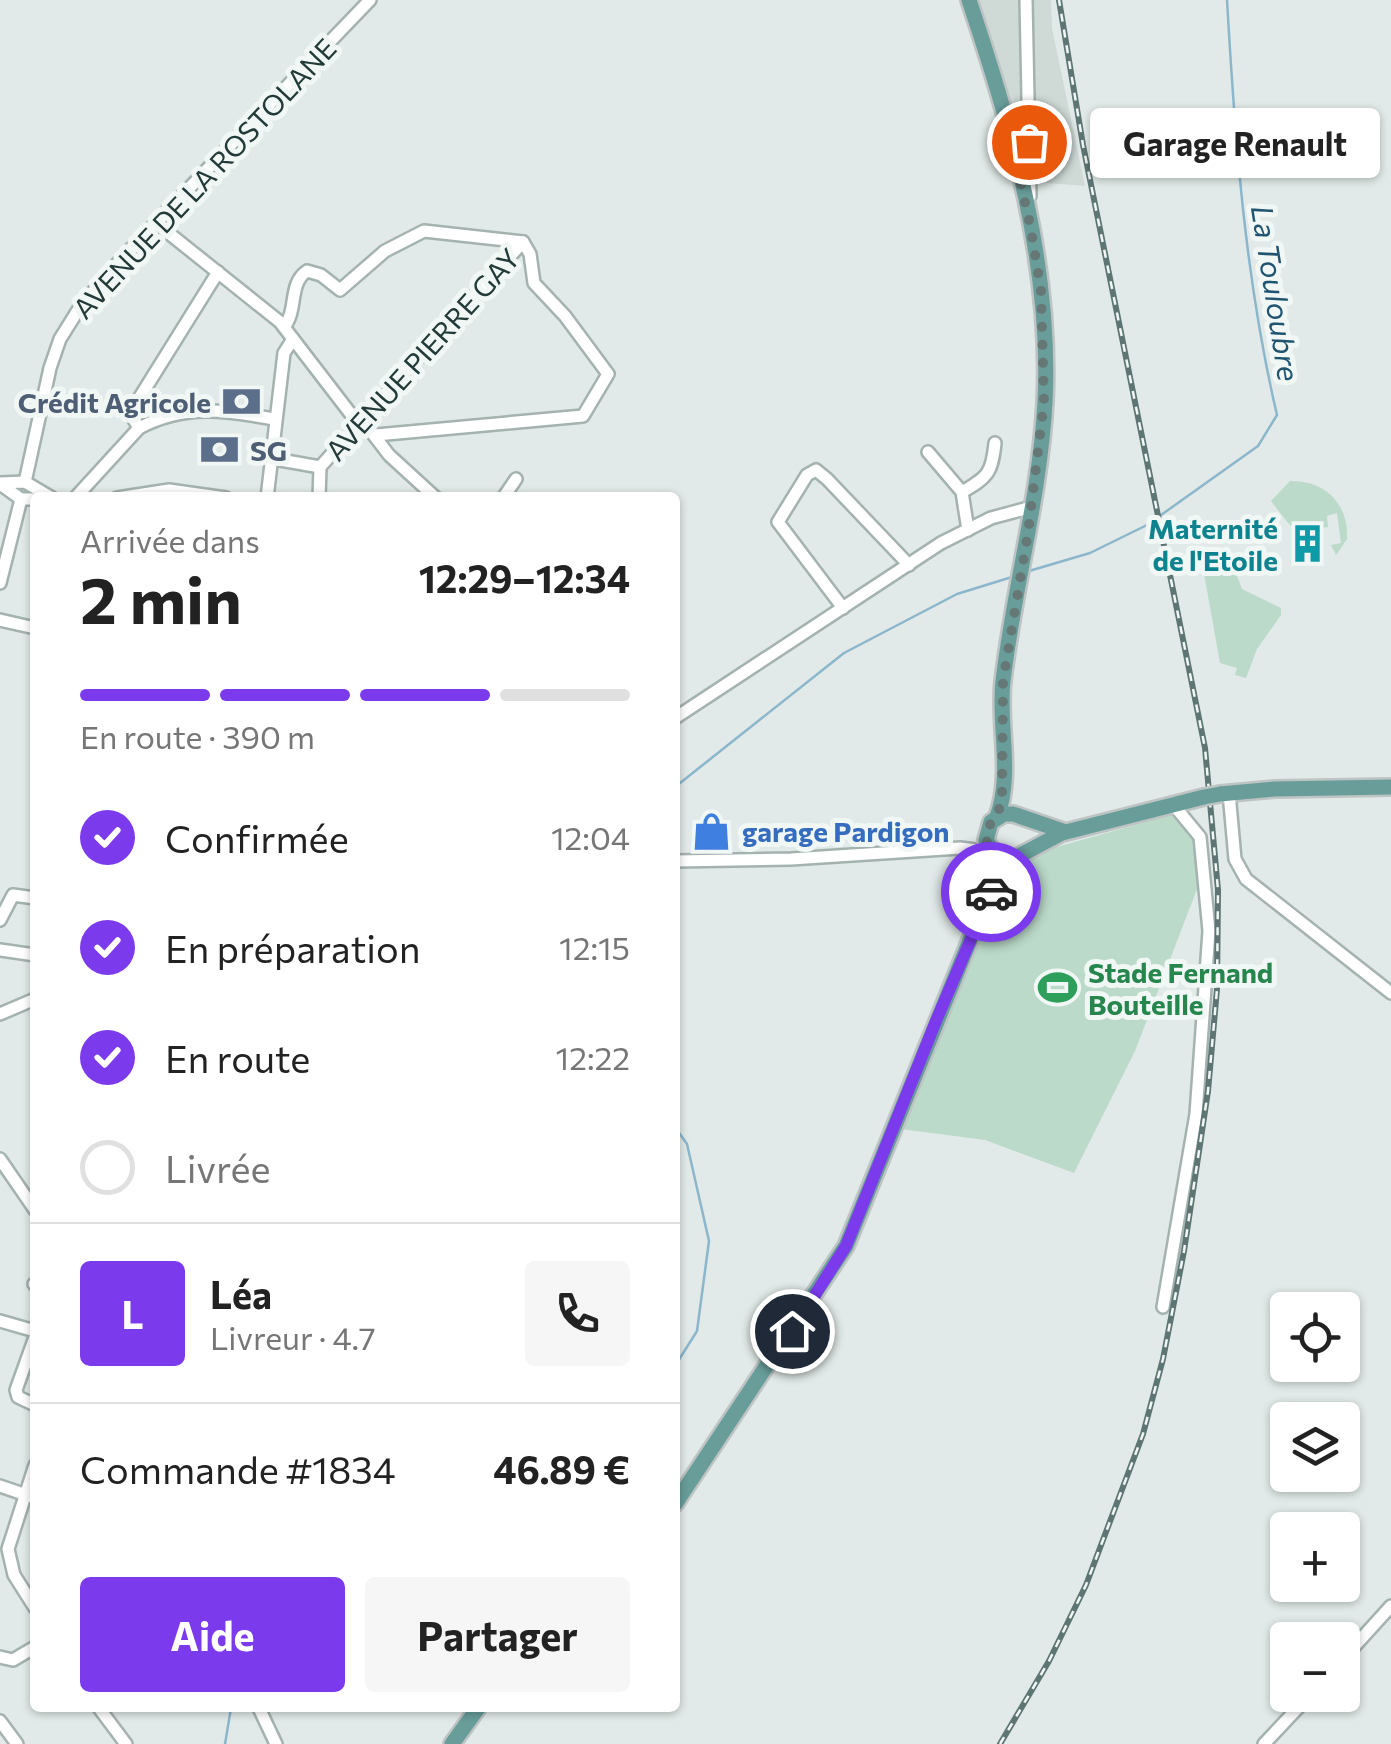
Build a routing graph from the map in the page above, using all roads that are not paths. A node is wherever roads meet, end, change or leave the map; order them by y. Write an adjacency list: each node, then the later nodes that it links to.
1 (370, 0): 6 (street, AVENUE DE LA ROSTOLANE)
2 (969, 0): 5 (main road)
3 (1026, 0): 4 (street)
4 (1028, 110): 5 (street); 7 (street)
5 (1004, 112): 7 (main road)
6 (156, 223): 9 (street); 22 (street, AVENUE DE LA ROSTOLANE)
7 (1030, 224): 31 (main road)
8 (523, 242): 10 (street); 13 (street, AVENUE PIERRE GAY); 15 (street)
9 (218, 272): 10 (street); 14 (street)
10 (284, 328): 11 (street)
11 (293, 339): 12 (street); 13 (street)
12 (274, 419): 14 (street); 18 (street)
13 (363, 421): 15 (street); 19 (street, AVENUE PIERRE GAY)
14 (139, 428): 23 (street)
15 (376, 435): 28 (street)
16 (996, 444): 30 (street)
17 (928, 452): 30 (street)
18 (270, 458): 19 (street); 26 (street)
19 (320, 467): 27 (street)
20 (516, 479): 29 (street)
21 (0, 484): 22 (street)
22 (25, 492): 33 (street, AVENUE DE LA ROSTOLANE)
23 (80, 492)
24 (156, 492): 25 (street)
25 (183, 492)
26 (267, 492)
27 (320, 492)
28 (429, 492)
29 (507, 492)
30 (962, 492): 32 (street)
31 (1032, 507): 32 (street); 40 (main road)
32 (968, 530): 34 (street)
33 (3, 562): 35 (street, AVENUE DE LA ROSTOLANE)
34 (909, 565): 36 (street); 36 (street)
35 (0, 583)
36 (843, 608): 39 (street)
37 (0, 620): 38 (street)
38 (30, 627)
39 (680, 715)
40 (1004, 765): 44 (main road); 45 (main road)
41 (1391, 787): 42 (main road)
42 (1218, 794): 43 (main road); 56 (street)
43 (1172, 803): 46 (main road); 61 (street)
44 (1024, 821): 45 (main road); 46 (main road); 49 (main road)
45 (992, 823): 47 (street); 48 (main road)
46 (1064, 832): 49 (main road)
47 (960, 848): 48 (street); 50 (street)
48 (994, 853): 49 (main road); 51 (main road)
49 (1020, 855): 51 (main road)
50 (680, 861)
51 (995, 885): 68 (main road)
52 (30, 897): 53 (street)
53 (0, 920)
54 (0, 950): 55 (street)
55 (30, 954)
56 (1391, 993)
57 (30, 1001): 58 (street)
58 (0, 1014)
59 (0, 1159): 60 (street)
60 (30, 1203)
61 (1162, 1307)
62 (0, 1321): 63 (street)
63 (30, 1332)
64 (30, 1349): 65 (street)
65 (30, 1403)
66 (0, 1486): 67 (street)
67 (30, 1496): 69 (street)
68 (680, 1496)
69 (2, 1563): 70 (street)
70 (30, 1600)
71 (1391, 1606): 72 (street)
72 (1360, 1640)
73 (30, 1650): 74 (street)
74 (0, 1657)
75 (102, 1712): 81 (street)
76 (261, 1712): 82 (street)
77 (475, 1712): 83 (main road)
78 (1294, 1712): 84 (street)
79 (0, 1721): 80 (street)
80 (17, 1744)
81 (126, 1744)
82 (276, 1744)
83 (452, 1744)
84 (1264, 1744)

